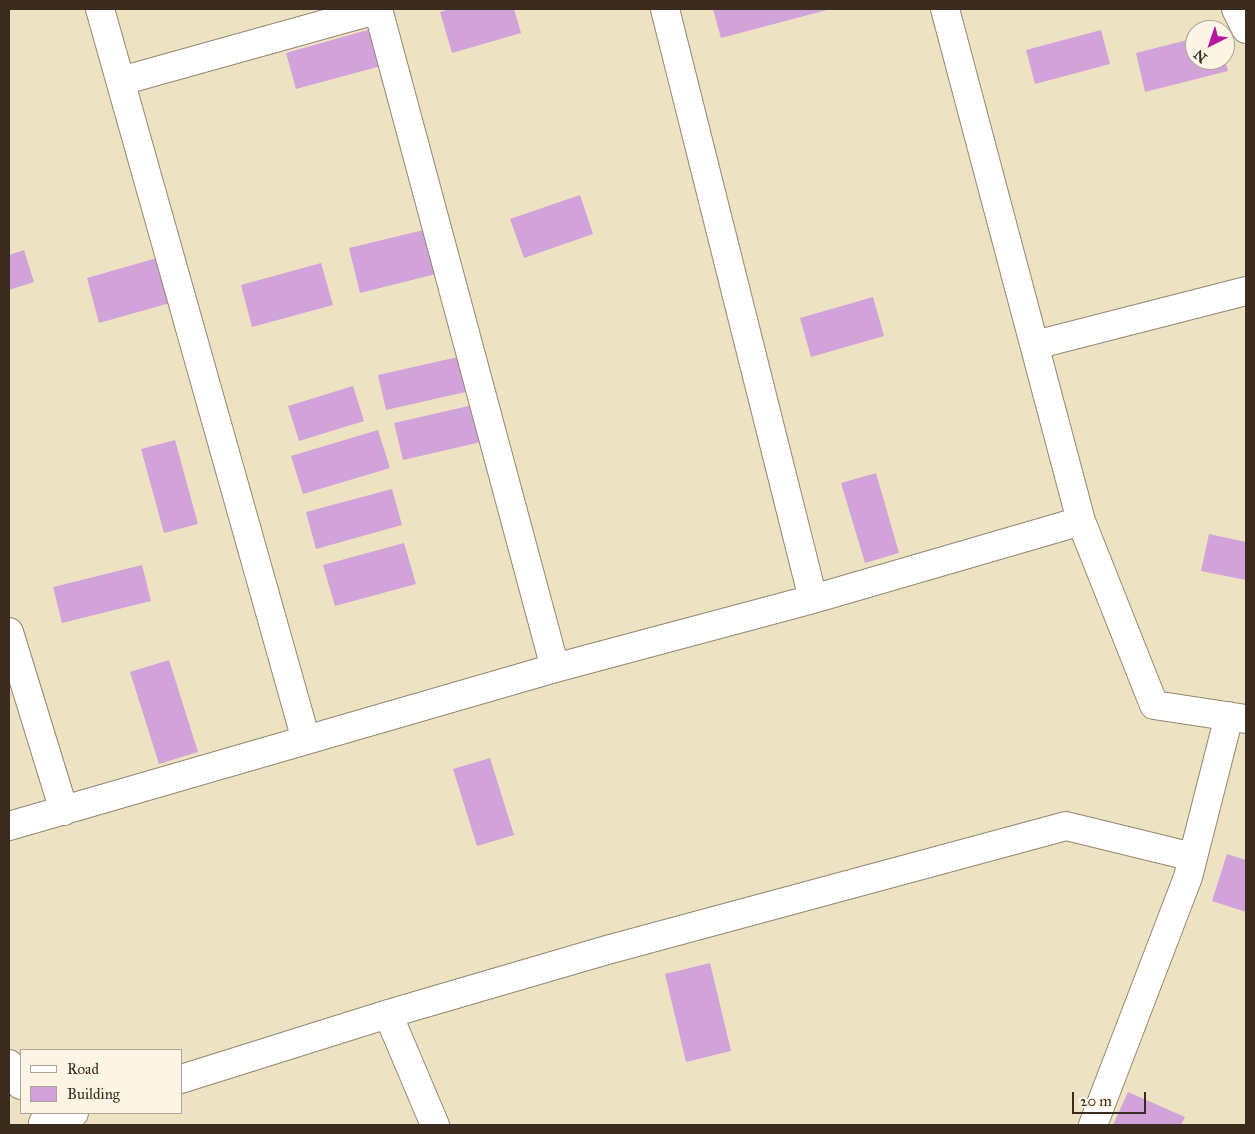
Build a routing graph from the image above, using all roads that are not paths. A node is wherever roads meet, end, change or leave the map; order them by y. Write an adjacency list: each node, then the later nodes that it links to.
1 (100, 9): 7 (street)
2 (378, 9): 7 (street); 13 (street)
3 (665, 9): 11 (street)
4 (945, 9): 9 (street)
5 (1236, 9): 6 (street)
6 (1246, 29)
7 (121, 81): 15 (street)
8 (1246, 291): 9 (street)
9 (1035, 345): 10 (street)
10 (1081, 521): 11 (street); 14 (street)
11 (814, 599): 13 (street)
12 (9, 632): 16 (street)
13 (555, 668): 15 (street)
14 (1238, 717): 18 (street)
15 (306, 740): 16 (street)
16 (64, 811): 17 (street)
17 (9, 826)
18 (1193, 857): 19 (street); 26 (street)
19 (388, 1014): 21 (street); 25 (street)
20 (9, 1064): 22 (street)
21 (182, 1079)
22 (20, 1083)
23 (69, 1114): 24 (street)
24 (41, 1120)
25 (436, 1125)
26 (1093, 1125)

